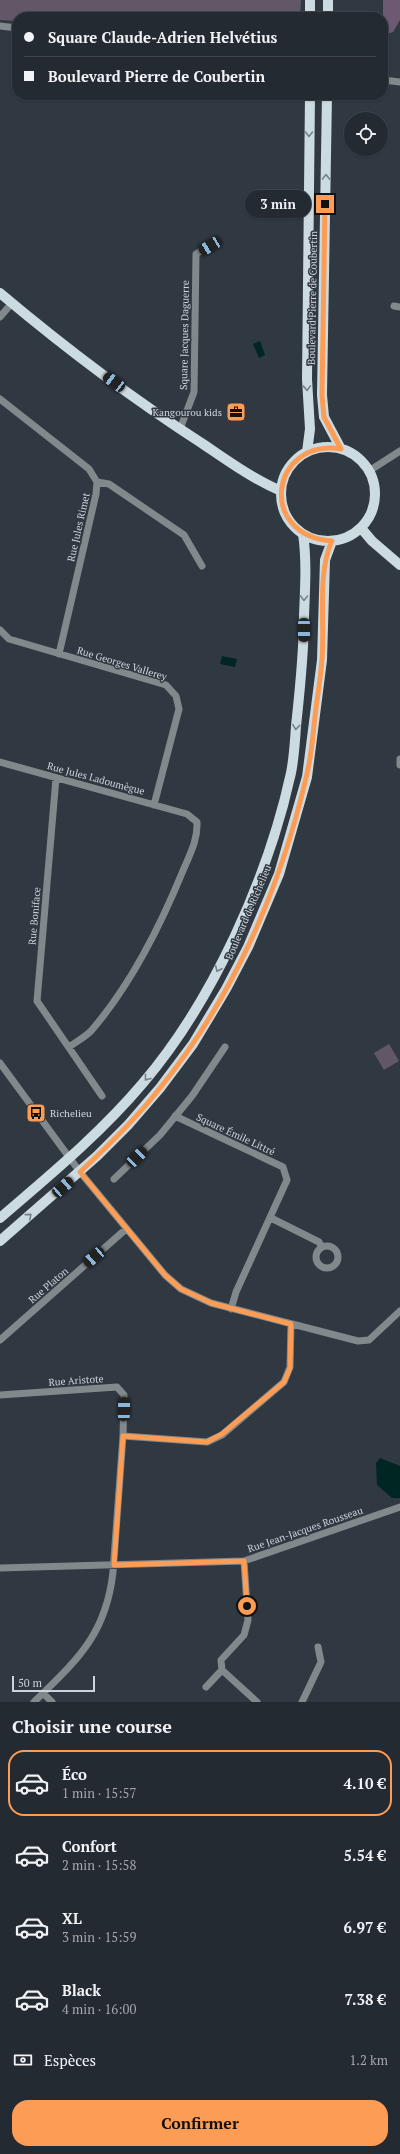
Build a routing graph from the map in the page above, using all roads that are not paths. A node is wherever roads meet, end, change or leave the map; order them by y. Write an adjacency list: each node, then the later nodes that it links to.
1 (310, 0): 3 (main road)
2 (328, 0): 4 (main road)
3 (310, 12)
4 (328, 12)
5 (0, 26): 6 (street)
6 (12, 27)
7 (388, 81): 8 (street)
8 (400, 82)
9 (310, 100): 19 (main road, Boulevard Pierre de Coubertin, one-way to 19)
10 (327, 100): 17 (main road, Boulevard Pierre de Coubertin, one-way to 10)
11 (210, 246): 16 (street, Square Jacques Daguerre)
12 (0, 293): 13 (main road)
13 (12, 303): 14 (street); 16 (main road)
14 (0, 317)
15 (0, 400): 21 (street, Rue Jules Rimet)
16 (180, 429): 22 (main road)
17 (341, 449): 19 (main road); 20 (main road)
18 (400, 451): 20 (street)
19 (307, 452): 22 (main road)
20 (369, 471): 23 (main road)
21 (97, 482): 27 (street); 29 (street, Rue Jules Rimet)
22 (281, 491): 24 (main road)
23 (361, 528): 25 (main road); 26 (main road)
24 (303, 534): 25 (main road); 40 (main road, Boulevard de Richelieu, one-way to 40)
25 (332, 541): 41 (main road, Boulevard de Richelieu)
26 (400, 565)
27 (202, 566)
28 (0, 630): 29 (street, Rue Georges Vallerey)
29 (59, 654): 34 (street, Rue Georges Vallerey)
30 (400, 759): 32 (street)
31 (0, 762): 33 (street, Rue Jules Ladoumègue)
32 (400, 765)
33 (56, 778): 34 (street, Rue Jules Ladoumègue); 35 (street, Rue Boniface)
34 (154, 805): 35 (street, Rue Jules Ladoumègue)
35 (68, 1047): 38 (street, Rue Boniface)
36 (224, 1047): 39 (street)
37 (0, 1062): 40 (street)
38 (102, 1096)
39 (175, 1116): 42 (street); 44 (street, Square Émile Littré)
40 (69, 1159): 41 (street); 43 (main road, Boulevard de Richelieu)
41 (80, 1172): 45 (street); 46 (main road, Boulevard de Richelieu, one-way to 41)
42 (114, 1179)
43 (0, 1218)
44 (271, 1218): 47 (street); 48 (street, Square Émile Littré)
45 (126, 1229): 48 (street); 51 (street, Rue Platon)
46 (0, 1241)
47 (322, 1247)
48 (232, 1309): 50 (street)
49 (400, 1311): 50 (street)
50 (291, 1324): 53 (street)
51 (0, 1340)
52 (0, 1395): 53 (street, Rue Aristote)
53 (123, 1436): 56 (street, Rue Aristote)
54 (400, 1507): 55 (street, Rue Jean-Jacques Rousseau)
55 (244, 1561): 56 (street, Rue Jean-Jacques Rousseau); 59 (street)
56 (114, 1565): 57 (street, Rue Jean-Jacques Rousseau); 61 (street, Rue Aristote)
57 (0, 1568)
58 (318, 1647): 65 (street)
59 (222, 1670): 60 (street); 64 (street)
60 (206, 1687)
61 (43, 1694): 62 (street, Rue Aristote); 63 (street)
62 (34, 1702)
63 (52, 1702)
64 (257, 1702)
65 (302, 1702)

